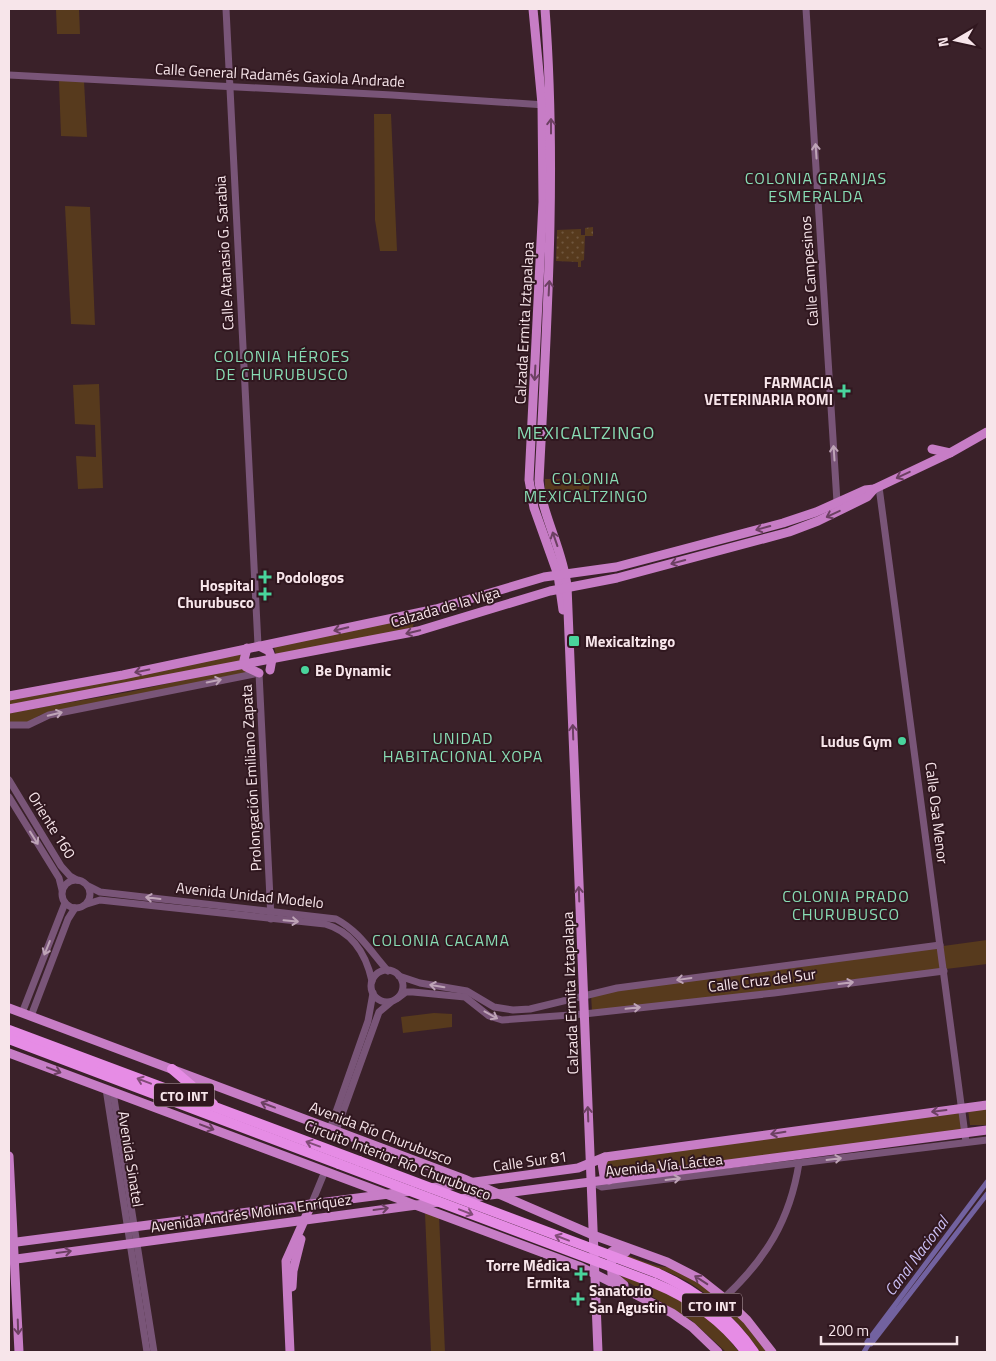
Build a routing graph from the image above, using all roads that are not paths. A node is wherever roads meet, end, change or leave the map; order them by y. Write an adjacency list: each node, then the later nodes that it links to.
1 (226, 9): 7 (street, Calle Atanasio G. Sarabia)
2 (533, 9): 8 (main road, Calzada Ermita Iztapalapa)
3 (540, 9): 8 (main road, Calzada Ermita Iztapalapa)
4 (545, 9): 8 (main road, Calzada Ermita Iztapalapa)
5 (806, 9): 15 (street, Calle Campesinos, one-way to 5)
6 (9, 75): 7 (street, Calle General Radamés Gaxiola Andrade)
7 (230, 87): 8 (street, Calle General Radamés Gaxiola Andrade); 22 (street, Calle Atanasio G. Sarabia)
8 (547, 103): 18 (main road, Calzada Ermita Iztapalapa)
9 (987, 427): 11 (street)
10 (987, 432): 11 (main road, Calzada de la Viga)
11 (978, 437): 12 (main road, Calzada de la Viga)
12 (950, 453): 13 (main road, Calzada de la Viga); 13 (main road)
13 (928, 464): 14 (main road, Calzada de la Viga, one-way to 14)
14 (876, 488): 15 (main road, Calzada de la Viga); 17 (main road, Calzada de la Viga, one-way to 17); 41 (street, Calle Osa Menor)
15 (837, 502): 16 (main road, Calzada de la Viga, one-way to 16)
16 (650, 559): 17 (main road); 18 (main road, Calzada de la Viga)
17 (653, 569): 20 (main road, Calzada de la Viga)
18 (562, 574): 19 (main road, Calzada de la Viga); 20 (main road, Calzada Ermita Iztapalapa)
19 (529, 581): 21 (main road); 22 (main road, Calzada de la Viga, one-way to 22)
20 (564, 587): 21 (main road, Calzada de la Viga); 49 (main road, Calzada Ermita Iztapalapa, one-way to 20)
21 (550, 590): 24 (main road, Calzada de la Viga, one-way to 24)
22 (258, 646): 23 (main road, Calzada de la Viga); 24 (main road)
23 (247, 648): 25 (main road); 28 (main road, Calzada de la Viga, one-way to 28)
24 (272, 659): 25 (main road, Calzada de la Viga); 26 (main road)
25 (245, 664): 27 (main road); 29 (main road, Calzada de la Viga)
26 (270, 670)
27 (259, 673): 30 (street, one-way to 27); 39 (street, Prolongación Emiliano Zapata)
28 (9, 696)
29 (9, 710)
30 (9, 725)
31 (9, 780): 33 (street, Oriente 160)
32 (9, 797): 35 (street, Oriente 160, one-way to 35)
33 (77, 880): 34 (street); 35 (street)
34 (88, 886): 37 (street); 39 (street, Avenida Unidad Modelo, one-way to 34)
35 (62, 890): 36 (street)
36 (65, 903): 38 (street); 46 (street, one-way to 46)
37 (87, 904): 38 (street); 40 (street, Avenida Unidad Modelo)
38 (74, 908): 48 (street)
39 (271, 911): 40 (street, Prolongación Emiliano Zapata); 42 (street, Avenida Unidad Modelo)
40 (272, 919): 45 (street, Avenida Unidad Modelo, one-way to 45)
41 (940, 945): 43 (street, Calle Osa Menor); 49 (street, Calle Cruz del Sur, one-way to 49)
42 (388, 971): 44 (street); 45 (street)
43 (944, 971): 52 (street, Calle Cruz del Sur, one-way to 43); 61 (street, Calle Osa Menor)
44 (399, 976): 49 (street, Calle Cruz del Sur, one-way to 44); 50 (street)
45 (372, 981): 47 (street)
46 (31, 990): 48 (street); 53 (street)
47 (372, 993): 50 (street); 62 (street)
48 (39, 994): 53 (street)
49 (583, 995): 52 (main road, Calzada Ermita Iztapalapa)
50 (394, 1000): 52 (street, Calle Cruz del Sur, one-way to 52); 62 (street)
51 (9, 1008): 53 (main road, Avenida Río Churubusco / CTO INT)
52 (584, 1014): 69 (main road, Calzada Ermita Iztapalapa, one-way to 52)
53 (27, 1015): 57 (main road, Avenida Río Churubusco / CTO INT)
54 (9, 1030): 60 (highway, Circuito Interior Río Churubusco / CTO INT, one-way to 54)
55 (9, 1040): 90 (highway, Circuito Interior Río Churubusco / CTO INT, one-way to 90, bridge)
56 (9, 1053): 58 (main road, CTO INT, one-way to 58)
57 (172, 1069): 60 (highway); 62 (main road, Avenida Río Churubusco / CTO INT, one-way to 57)
58 (109, 1090): 71 (main road, CTO INT, one-way to 71); 82 (street, Avenida Sinatel)
59 (987, 1105): 61 (main road, Avenida Vía Láctea)
60 (218, 1108): 90 (highway, Circuito Interior Río Churubusco / CTO INT, one-way to 60, bridge)
61 (962, 1108): 64 (street, Calle Osa Menor); 68 (main road, Avenida Vía Láctea, one-way to 68)
62 (333, 1130): 74 (main road, Avenida Río Churubusco / CTO INT)
63 (987, 1130): 64 (main road, Avenida Vía Láctea)
64 (965, 1133): 66 (street, Calle Osa Menor); 72 (main road, Avenida Vía Láctea)
65 (987, 1140): 66 (street, Avenida Vía Láctea)
66 (966, 1142): 70 (street, Avenida Vía Láctea, one-way to 66)
67 (9, 1156): 84 (main road)
68 (605, 1157): 69 (main road, Avenida Vía Láctea); 72 (main road)
69 (590, 1162): 73 (main road, Calzada Ermita Iztapalapa); 74 (main road, Calle Sur 81)
70 (798, 1163): 73 (street, Avenida Vía Láctea, one-way to 70); 92 (street)
71 (325, 1171): 76 (main road, CTO INT); 78 (street)
72 (609, 1180): 73 (main road, Avenida Vía Láctea)
73 (591, 1182): 75 (main road, Calle Sur 81); 83 (main road, Calzada Ermita Iztapalapa)
74 (472, 1183): 76 (main road, Avenida Andrés Molina Enríquez); 77 (main road, Avenida Río Churubusco / CTO INT)
75 (528, 1190): 77 (main road, Calle Sur 81); 80 (main road)
76 (386, 1194): 78 (main road, Avenida Andrés Molina Enríquez); 79 (main road, CTO INT)
77 (498, 1194): 79 (main road, Avenida Andrés Molina Enríquez); 80 (main road, Avenida Río Churubusco / CTO INT)
78 (310, 1205): 81 (main road); 82 (main road, Avenida Andrés Molina Enríquez)
79 (415, 1205): 81 (main road, Avenida Andrés Molina Enríquez, one-way to 79); 89 (main road, CTO INT)
80 (529, 1208): 83 (main road, Avenida Río Churubusco / CTO INT)
81 (304, 1220): 85 (main road, Avenida Andrés Molina Enríquez); 87 (main road)
82 (132, 1228): 84 (main road, Avenida Andrés Molina Enríquez); 85 (street, Avenida Sinatel)
83 (593, 1236): 88 (main road, Avenida Río Churubusco / CTO INT); 89 (main road, Calzada Ermita Iztapalapa)
84 (12, 1243): 86 (main road)
85 (134, 1243): 86 (main road, Avenida Andrés Molina Enríquez, one-way to 85); 94 (street, Avenida Sinatel); 95 (street, Avenida Sinatel)
86 (12, 1259): 93 (main road, one-way to 93)
87 (290, 1260): 96 (main road); 97 (main road)
88 (667, 1262): 91 (main road); 92 (main road, Avenida Río Churubusco / CTO INT, one-way to 88)
89 (595, 1274): 91 (main road, CTO INT); 98 (main road, Calzada Ermita Iztapalapa)
90 (656, 1278): 100 (highway, Circuito Interior Río Churubusco / CTO INT); 101 (highway, Circuito Interior Río Churubusco / CTO INT)
91 (642, 1298): 99 (main road, CTO INT)
92 (724, 1298): 102 (main road, Avenida Río Churubusco / CTO INT)
93 (19, 1352)
94 (147, 1352)
95 (154, 1352)
96 (290, 1352)
97 (296, 1352)
98 (598, 1352)
99 (718, 1352)
100 (746, 1352)
101 (754, 1352)
102 (772, 1352)

